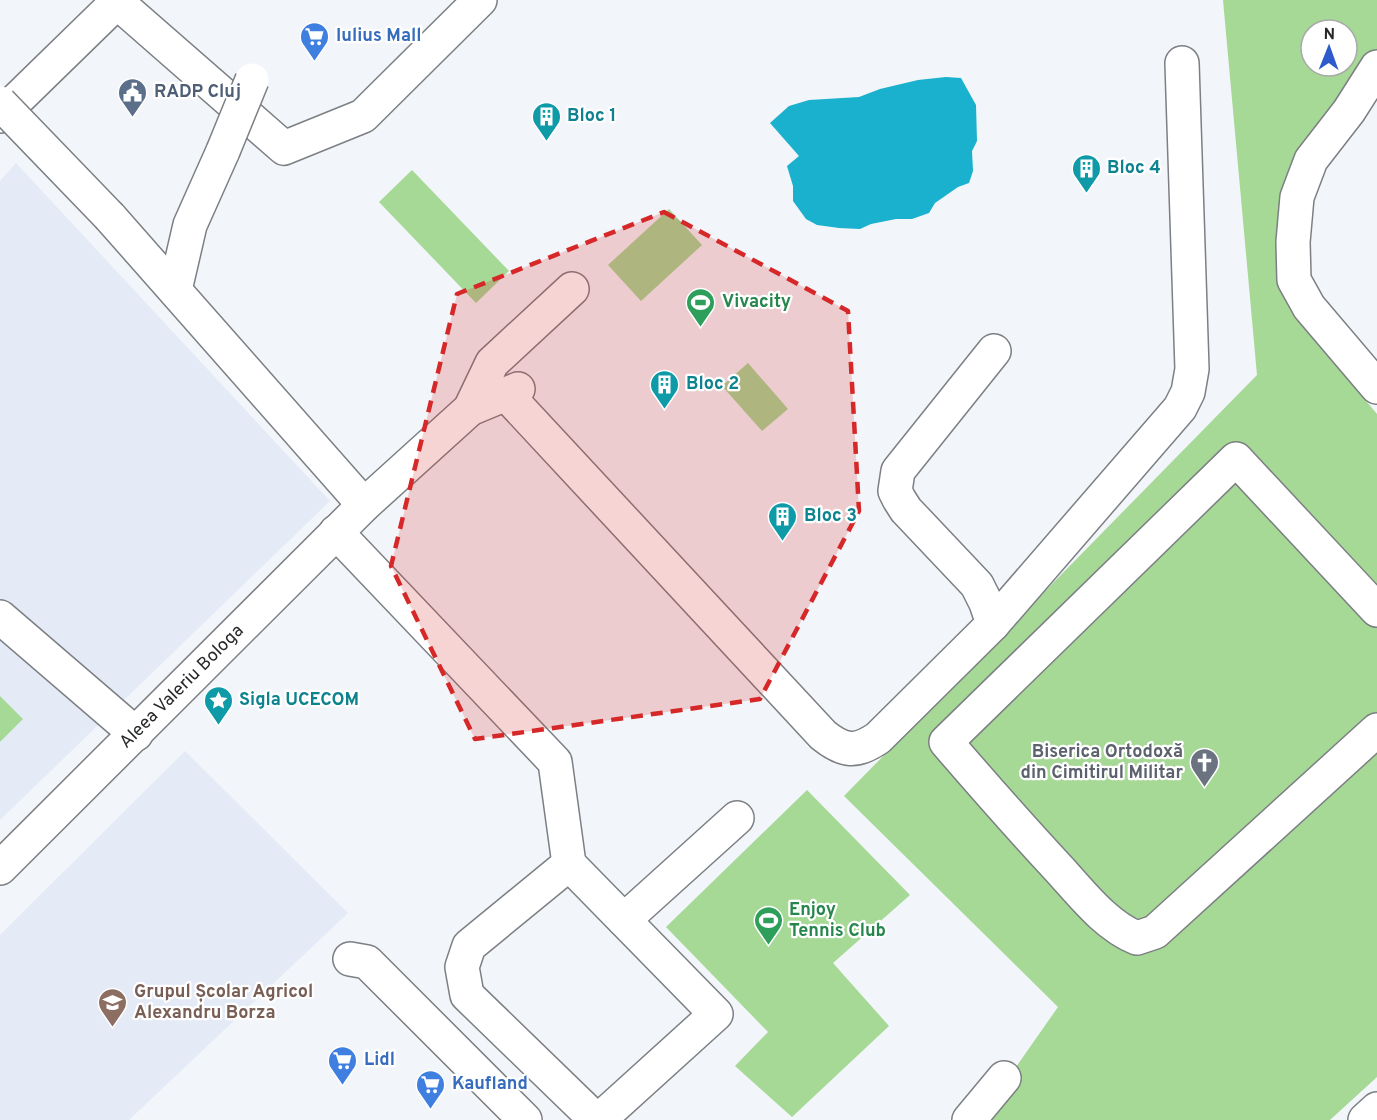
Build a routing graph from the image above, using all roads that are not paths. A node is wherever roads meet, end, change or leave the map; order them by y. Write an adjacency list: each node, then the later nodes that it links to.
1 (480, 0): 6 (street)
2 (1182, 63): 16 (street)
3 (1377, 67): 10 (street)
4 (252, 80): 8 (street, bridge)
5 (0, 104): 8 (street, bridge)
6 (0, 116)
7 (572, 289): 11 (street)
8 (175, 290): 12 (street)
9 (994, 351): 16 (street)
10 (1377, 387)
11 (470, 409): 12 (street, Aleea Valeriu Bologa); 16 (street)
12 (364, 505): 13 (street, Aleea Valeriu Bologa)
13 (336, 532): 18 (street, Aleea Valeriu Bologa); 20 (street)
14 (1377, 610): 17 (street)
15 (0, 617): 18 (street)
16 (993, 624)
17 (1377, 730)
18 (136, 734): 21 (street, Aleea Valeriu Bologa)
19 (737, 818): 22 (street)
20 (569, 864): 22 (street); 27 (street)
21 (0, 868)
22 (624, 920): 27 (street)
23 (350, 959): 26 (street)
24 (1004, 1078): 28 (street)
25 (1377, 1109): 29 (street)
26 (525, 1120)
27 (597, 1120)
28 (969, 1120)
29 (1365, 1120)

